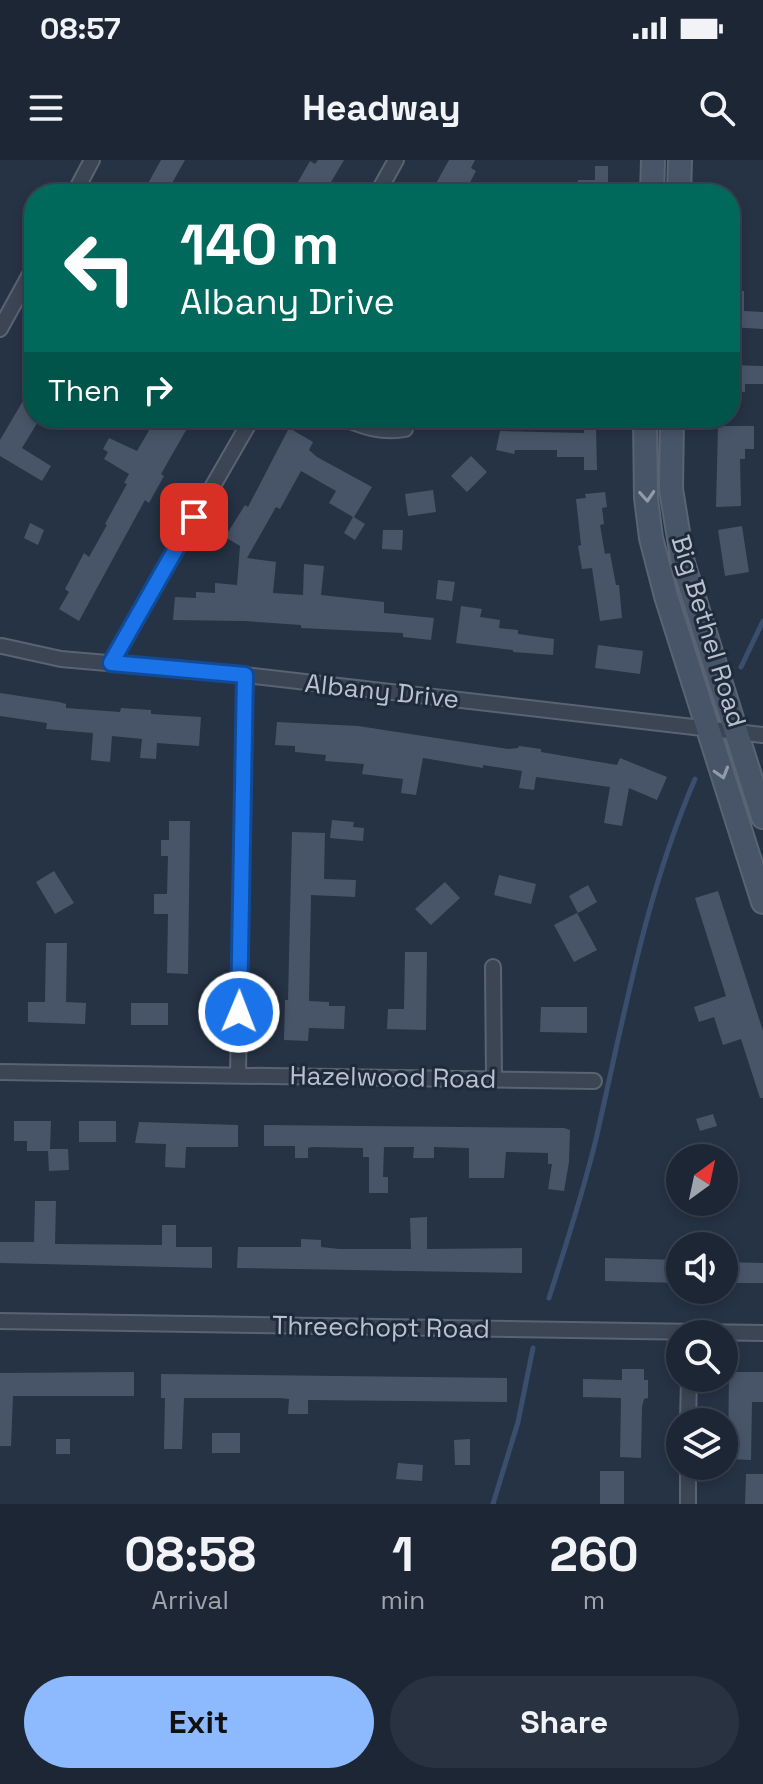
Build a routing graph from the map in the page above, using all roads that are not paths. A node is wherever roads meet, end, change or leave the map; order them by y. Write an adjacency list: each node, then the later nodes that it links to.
1 (92, 160): 5 (street)
2 (396, 160): 6 (street)
3 (653, 160): 7 (main road)
4 (680, 160): 8 (main road)
5 (79, 184)
6 (383, 184)
7 (652, 184)
8 (679, 184)
9 (24, 285): 10 (street)
10 (0, 329)
11 (246, 428): 17 (street)
12 (371, 428): 15 (street)
13 (645, 428): 19 (main road, Big Bethel Road, one-way to 19)
14 (672, 428): 20 (main road, Big Bethel Road)
15 (405, 429)
16 (2, 646): 17 (street, Albany Drive)
17 (111, 663): 18 (street, Albany Drive)
18 (245, 675): 19 (street, Albany Drive); 26 (street)
19 (708, 727): 20 (street, Albany Drive); 23 (main road, Big Bethel Road, one-way to 23)
20 (736, 731): 21 (street, Albany Drive); 22 (main road, Big Bethel Road)
21 (763, 735)
22 (763, 817)
23 (763, 902)
24 (493, 967): 27 (street)
25 (0, 1072): 26 (street, Hazelwood Road)
26 (238, 1074): 27 (street, Hazelwood Road)
27 (494, 1079): 28 (street, Hazelwood Road)
28 (594, 1081)
29 (0, 1321): 30 (street, Threechopt Road)
30 (666, 1333)
31 (738, 1333): 32 (street, Threechopt Road)
32 (763, 1333)
33 (688, 1480): 34 (street)
34 (688, 1504)

